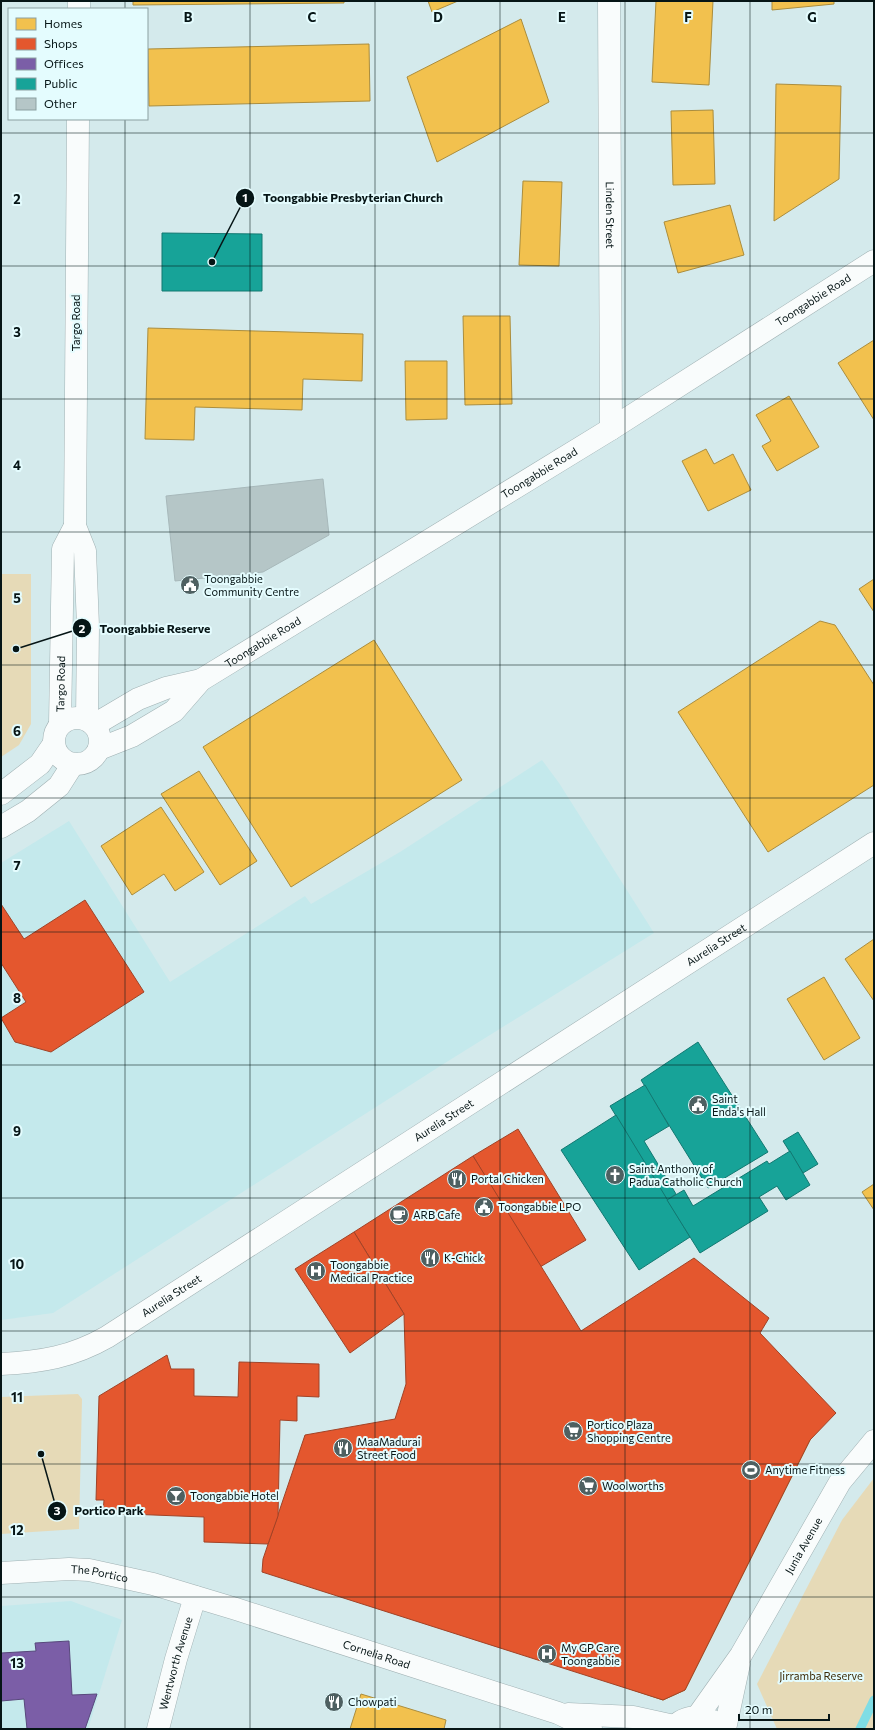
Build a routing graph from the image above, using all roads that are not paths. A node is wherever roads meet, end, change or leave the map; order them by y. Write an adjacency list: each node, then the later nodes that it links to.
1 (609, 1): 4 (street, Linden Street)
2 (78, 120): 5 (street, Targo Road)
3 (874, 261): 4 (street, Toongabbie Road)
4 (611, 429): 6 (street, Toongabbie Road)
5 (75, 526): 7 (street, Targo Road); 8 (street, Targo Road)
6 (202, 680): 7 (street, Toongabbie Road); 10 (street, Toongabbie Road)
7 (90, 722): 8 (street); 10 (street)
8 (60, 724): 9 (street)
9 (53, 746): 11 (street); 12 (street)
10 (99, 749): 11 (street)
11 (73, 764): 13 (street)
12 (1, 794)
13 (1, 827)
14 (874, 843): 15 (street, Aurelia Street)
15 (1, 1364)
16 (874, 1441): 19 (street, Junia Avenue)
17 (1, 1574): 18 (street, The Portico)
18 (195, 1597): 20 (street, Cornelia Road); 23 (street, Wentworth Avenue)
19 (741, 1655): 21 (street, Junia Avenue); 25 (street, Junia Avenue)
20 (558, 1713): 22 (street, Cornelia Road); 24 (street, Cornelia Road)
21 (697, 1717): 22 (street); 25 (street)
22 (673, 1728)
23 (158, 1729)
24 (591, 1729)
25 (725, 1729)

